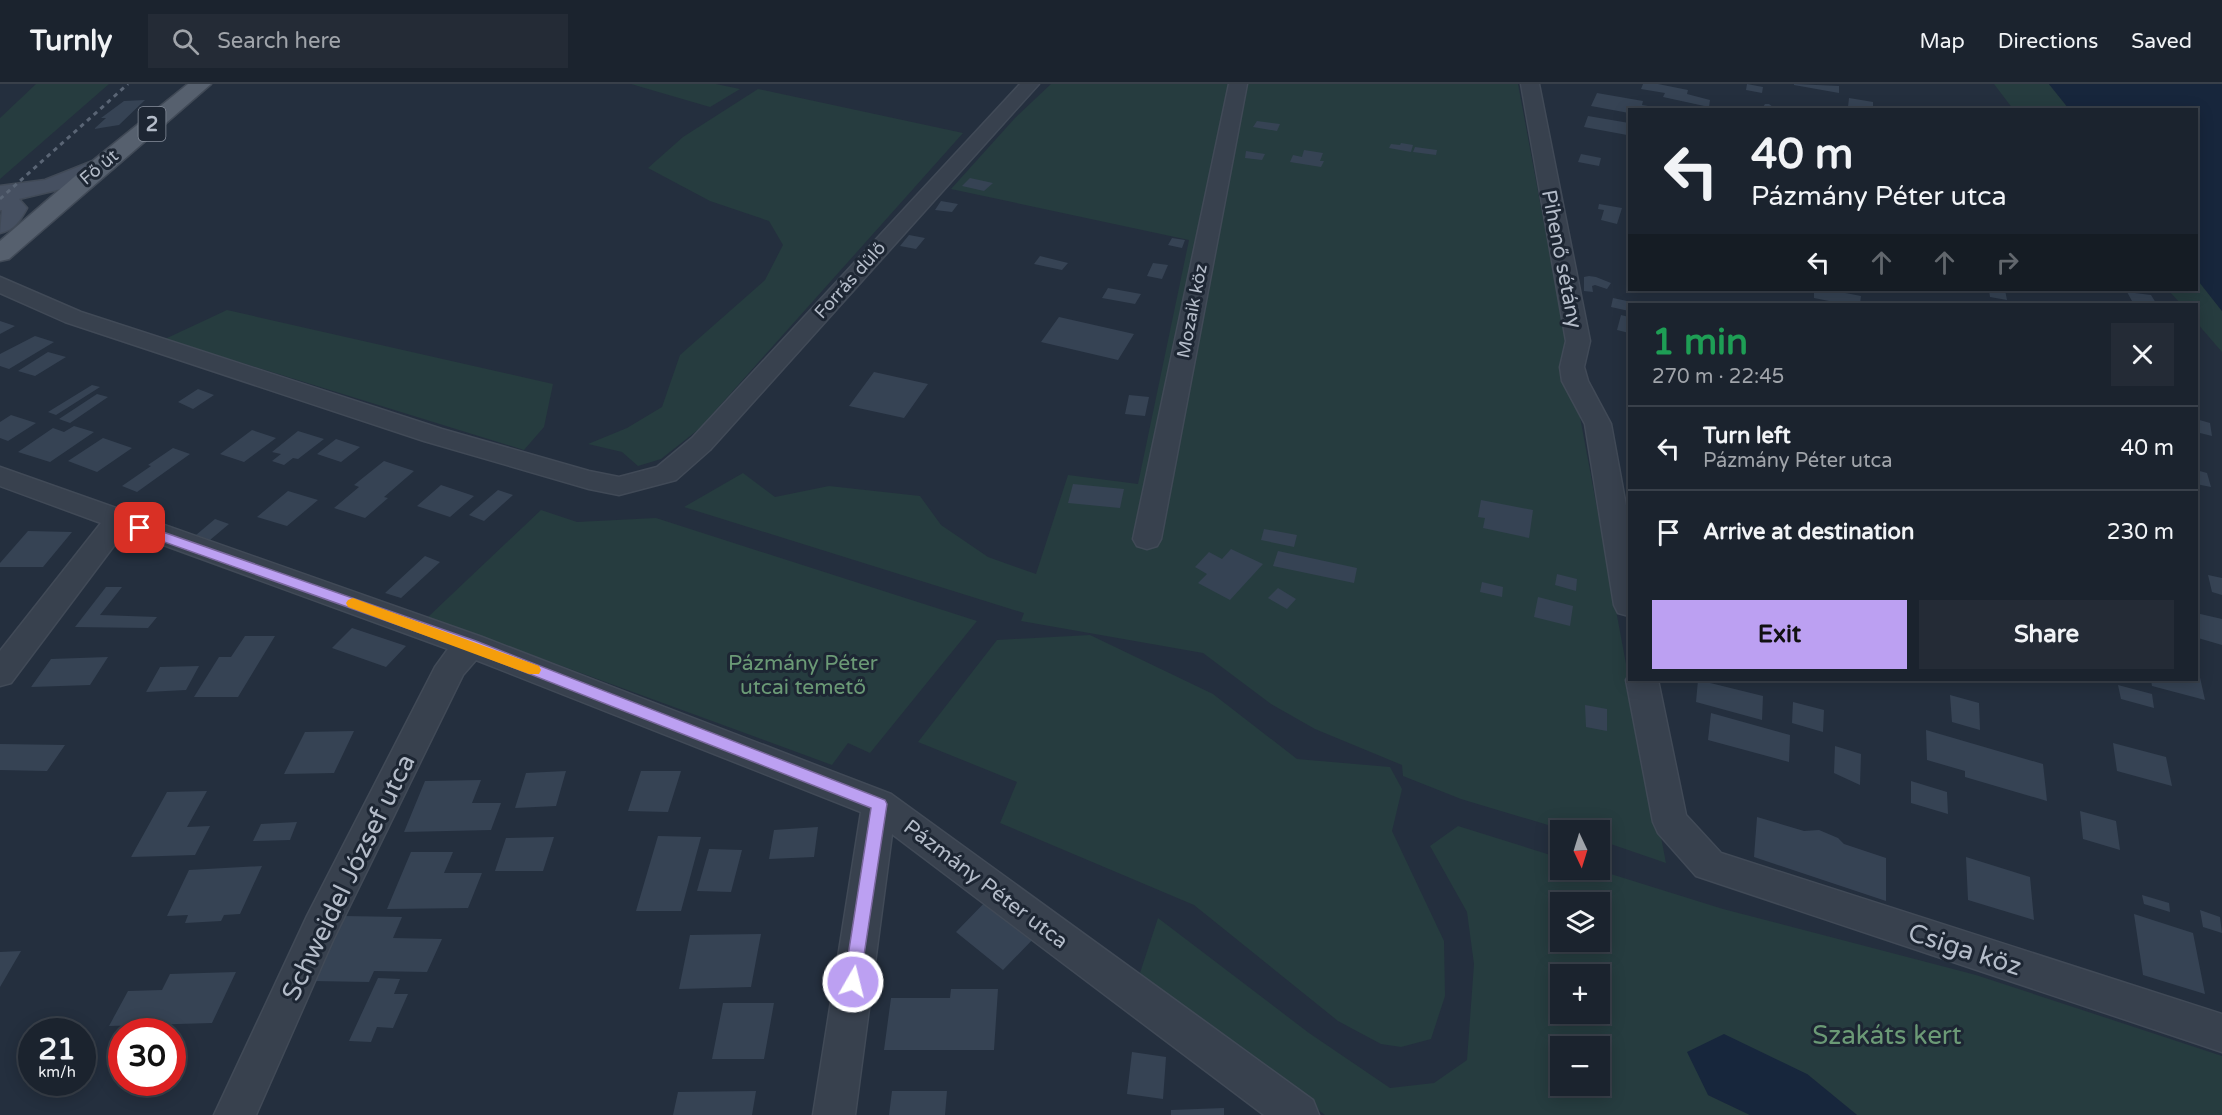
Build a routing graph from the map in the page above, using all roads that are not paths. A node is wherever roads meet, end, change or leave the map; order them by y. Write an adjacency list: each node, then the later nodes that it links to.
1 (201, 84): 5 (main road, Fő út / 2)
2 (1030, 84): 10 (street, Forrás dűlő)
3 (1238, 84): 13 (street, Mozaik köz)
4 (1530, 84): 14 (street, Pihenő sétány)
5 (103, 164): 6 (street); 9 (main road, Fő út / 2)
6 (0, 193)
7 (0, 202): 8 (street)
8 (0, 226)
9 (0, 254)
10 (0, 284)
11 (0, 476): 12 (street, Pázmány Péter utca)
12 (118, 520): 15 (street, Pázmány Péter utca); 16 (street)
13 (1147, 539)
14 (1628, 599)
15 (471, 645): 18 (street, Pázmány Péter utca); 20 (street, Schweidel József utca)
16 (0, 674)
17 (1642, 681): 19 (street, Csiga köz)
18 (879, 804): 21 (street); 22 (street, Pázmány Péter utca)
19 (2222, 1034)
20 (235, 1115)
21 (834, 1115)
22 (1298, 1115)

